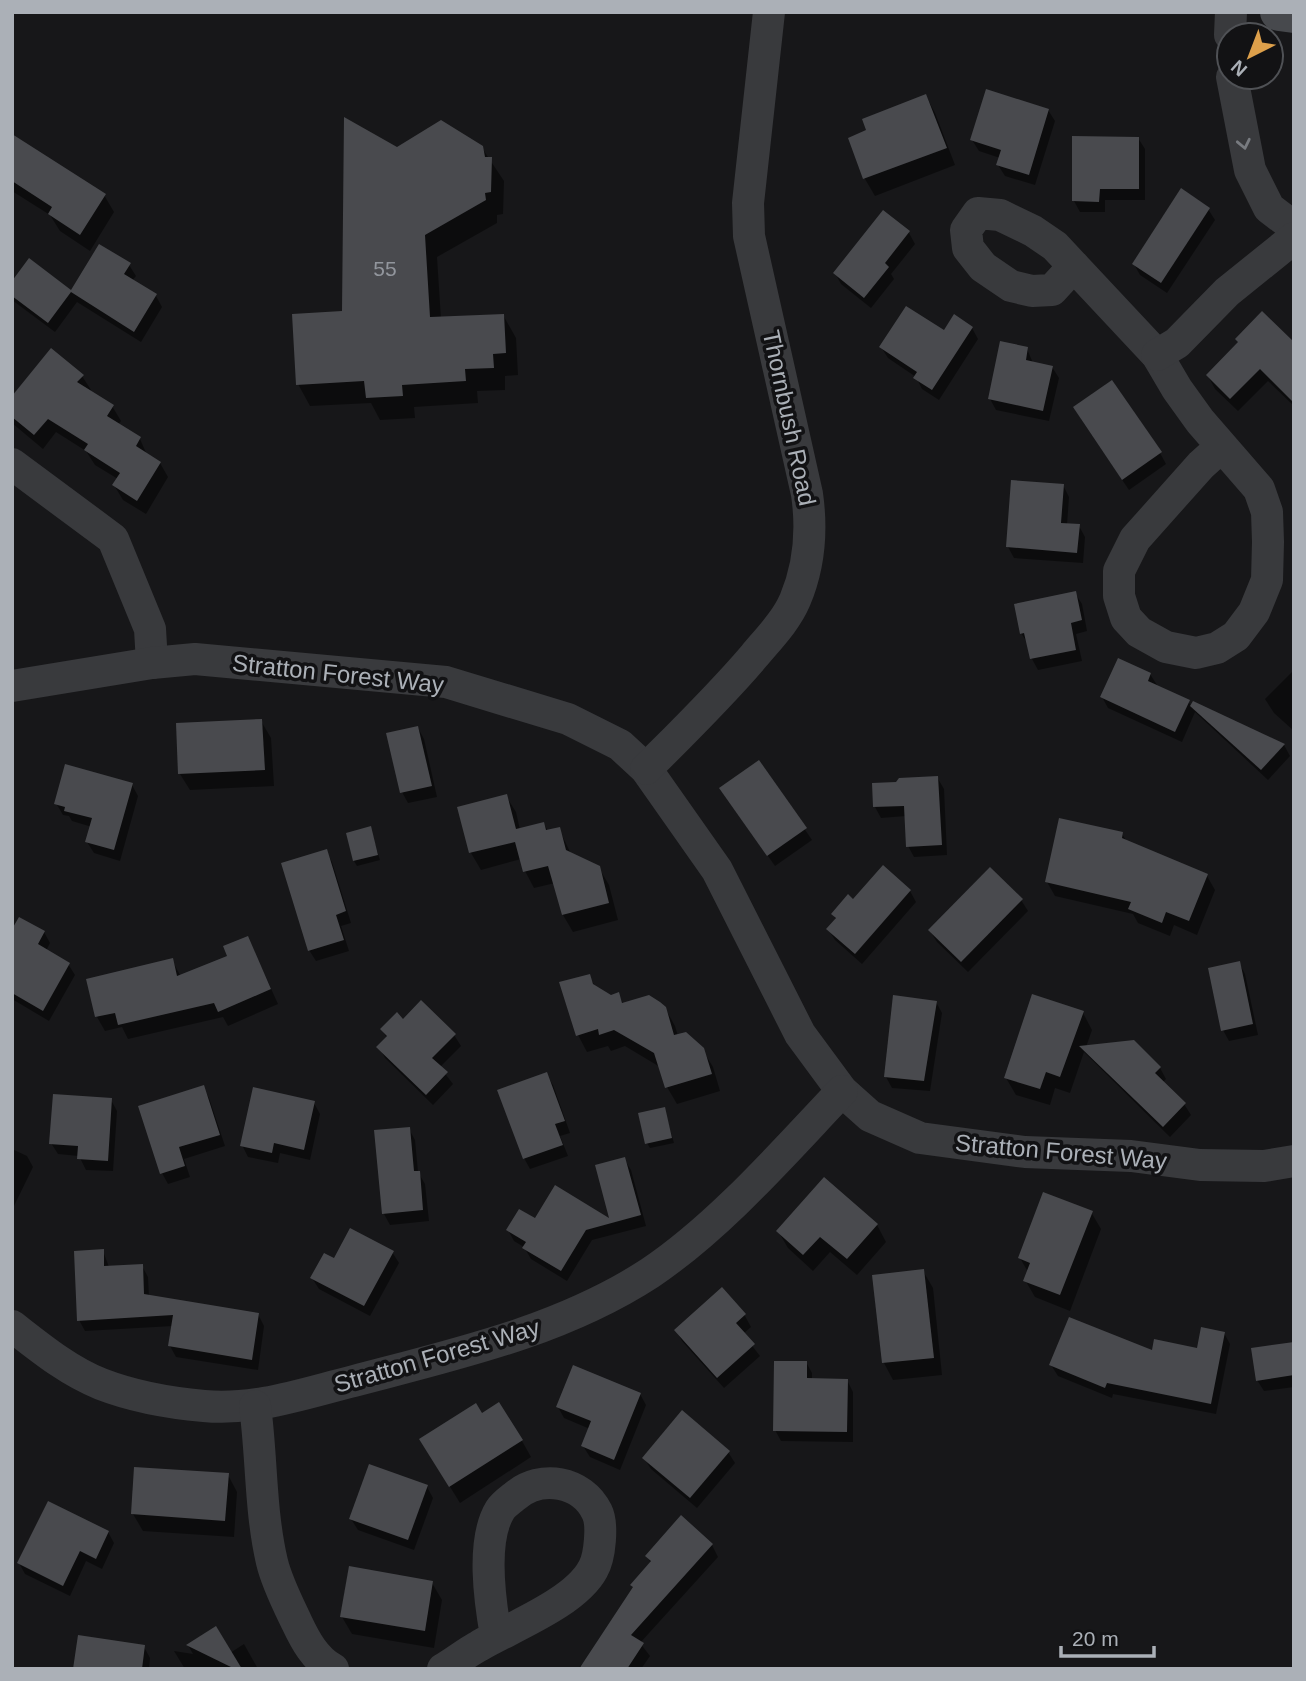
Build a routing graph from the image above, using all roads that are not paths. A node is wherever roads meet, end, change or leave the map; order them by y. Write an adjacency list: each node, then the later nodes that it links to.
1 (769, 12): 13 (street, Thornbush Road)
2 (1279, 12): 3 (main road)
3 (1294, 15)
4 (1235, 91): 5 (street, one-way to 5)
5 (1294, 228)
6 (1294, 238): 8 (street)
7 (1074, 266): 8 (street)
8 (1157, 355): 9 (street)
9 (1221, 446): 9 (street)
10 (12, 464): 11 (street)
11 (152, 663): 12 (street, Stratton Forest Way); 13 (street, Stratton Forest Way)
12 (12, 686)
13 (646, 769): 14 (street, Stratton Forest Way)
14 (842, 1091): 15 (street, Stratton Forest Way); 17 (street, Stratton Forest Way)
15 (1294, 1161)
16 (12, 1326): 17 (street, Stratton Forest Way)
17 (255, 1406): 19 (street)
18 (496, 1636): 18 (street); 20 (street)
19 (333, 1669)
20 (443, 1669)

